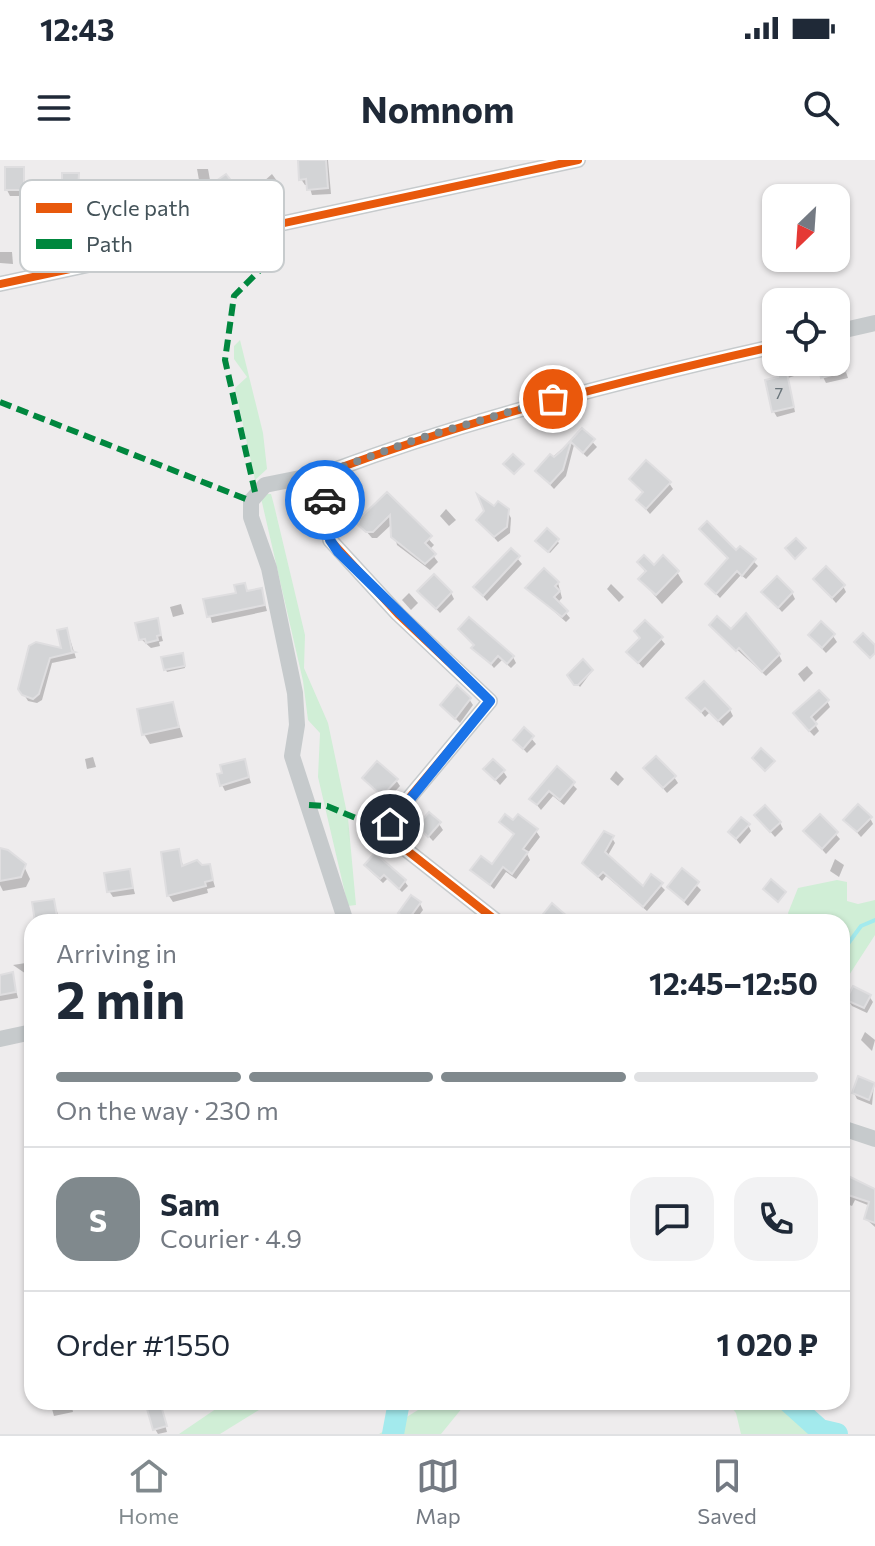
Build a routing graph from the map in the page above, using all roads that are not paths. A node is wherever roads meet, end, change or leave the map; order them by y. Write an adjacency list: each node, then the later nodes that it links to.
1 (578, 160): 2 (street)
2 (284, 223)
3 (56, 272): 4 (street)
4 (0, 284)
5 (875, 323): 6 (street)
6 (850, 329)
7 (762, 349): 8 (street)
8 (330, 472): 9 (street); 10 (street)
9 (343, 914)
10 (488, 914)
11 (24, 1034): 12 (street)
12 (0, 1039)
13 (850, 1131): 14 (street)
14 (875, 1139)

